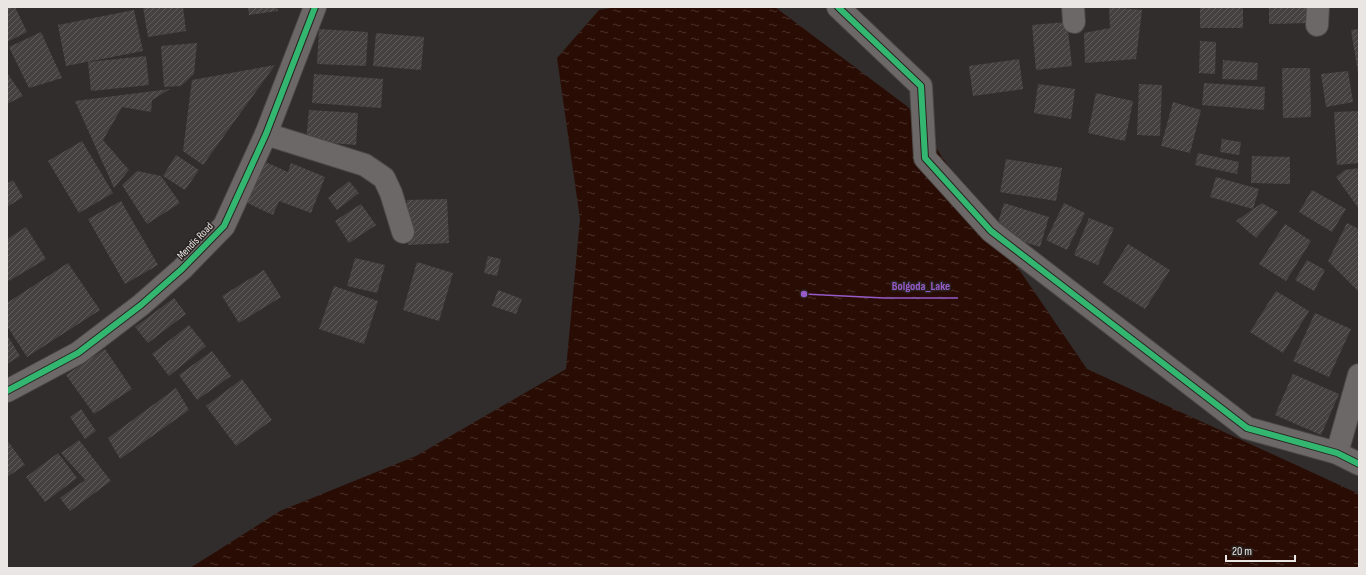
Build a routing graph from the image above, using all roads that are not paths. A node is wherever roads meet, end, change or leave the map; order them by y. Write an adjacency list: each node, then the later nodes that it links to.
1 (315, 7): 3 (street, Mendis Road)
2 (838, 7): 7 (street)
3 (266, 134): 4 (street); 6 (street, Mendis Road)
4 (404, 232)
5 (1359, 375): 7 (street)
6 (7, 391)
7 (1337, 453): 8 (street)
8 (1359, 464)

